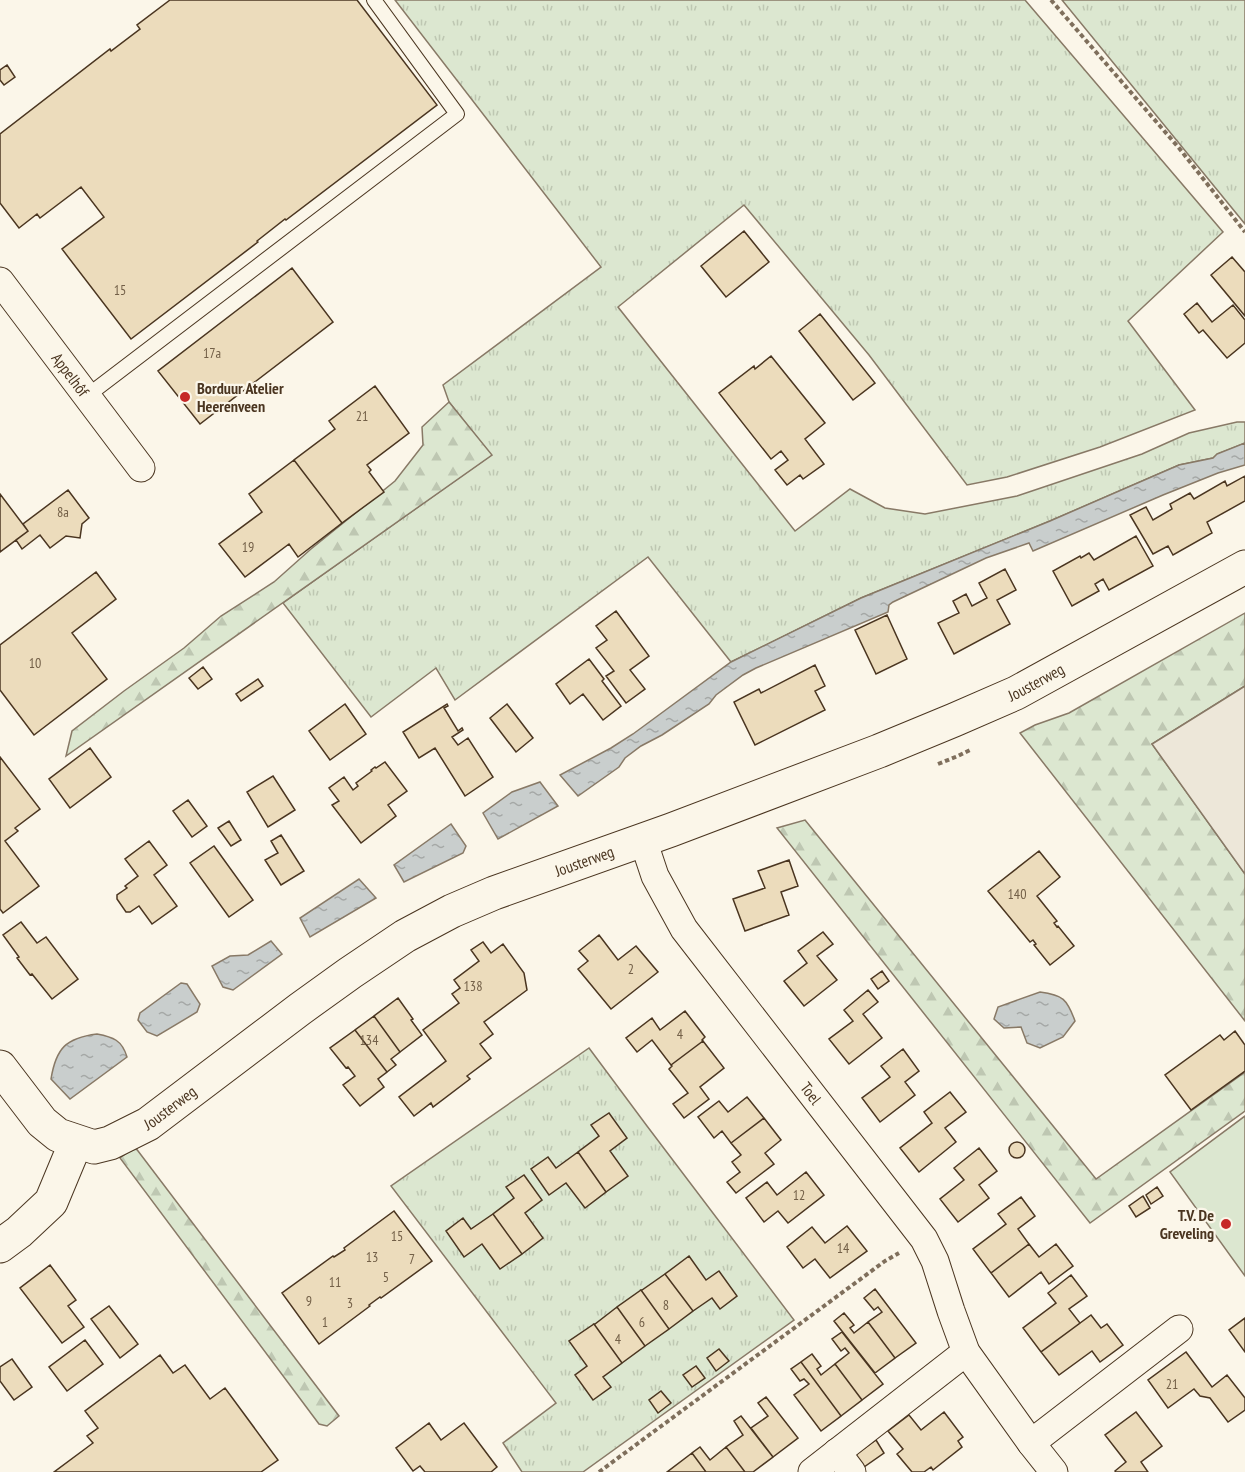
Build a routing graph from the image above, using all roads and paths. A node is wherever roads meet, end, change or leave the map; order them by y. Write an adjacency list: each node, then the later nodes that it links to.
1 (374, 0): 5 (lane)
2 (1051, 0): 3 (path)
3 (1245, 232)
4 (0, 282): 5 (street, Appelhôf)
5 (87, 396): 6 (street, Appelhôf)
6 (141, 468)
7 (1245, 567): 8 (street, Jousterweg)
8 (643, 840): 10 (street, Jousterweg); 11 (street, Toel)
9 (0, 1066): 10 (street)
10 (76, 1142): 12 (street)
11 (924, 1239): 14 (street, Toel); 17 (path)
12 (0, 1246)
13 (1179, 1329): 15 (street)
14 (966, 1352): 15 (street, Toel); 16 (street)
15 (1031, 1443): 19 (street, Toel)
16 (845, 1462): 18 (street)
17 (599, 1472)
18 (812, 1472)
19 (1054, 1472)

